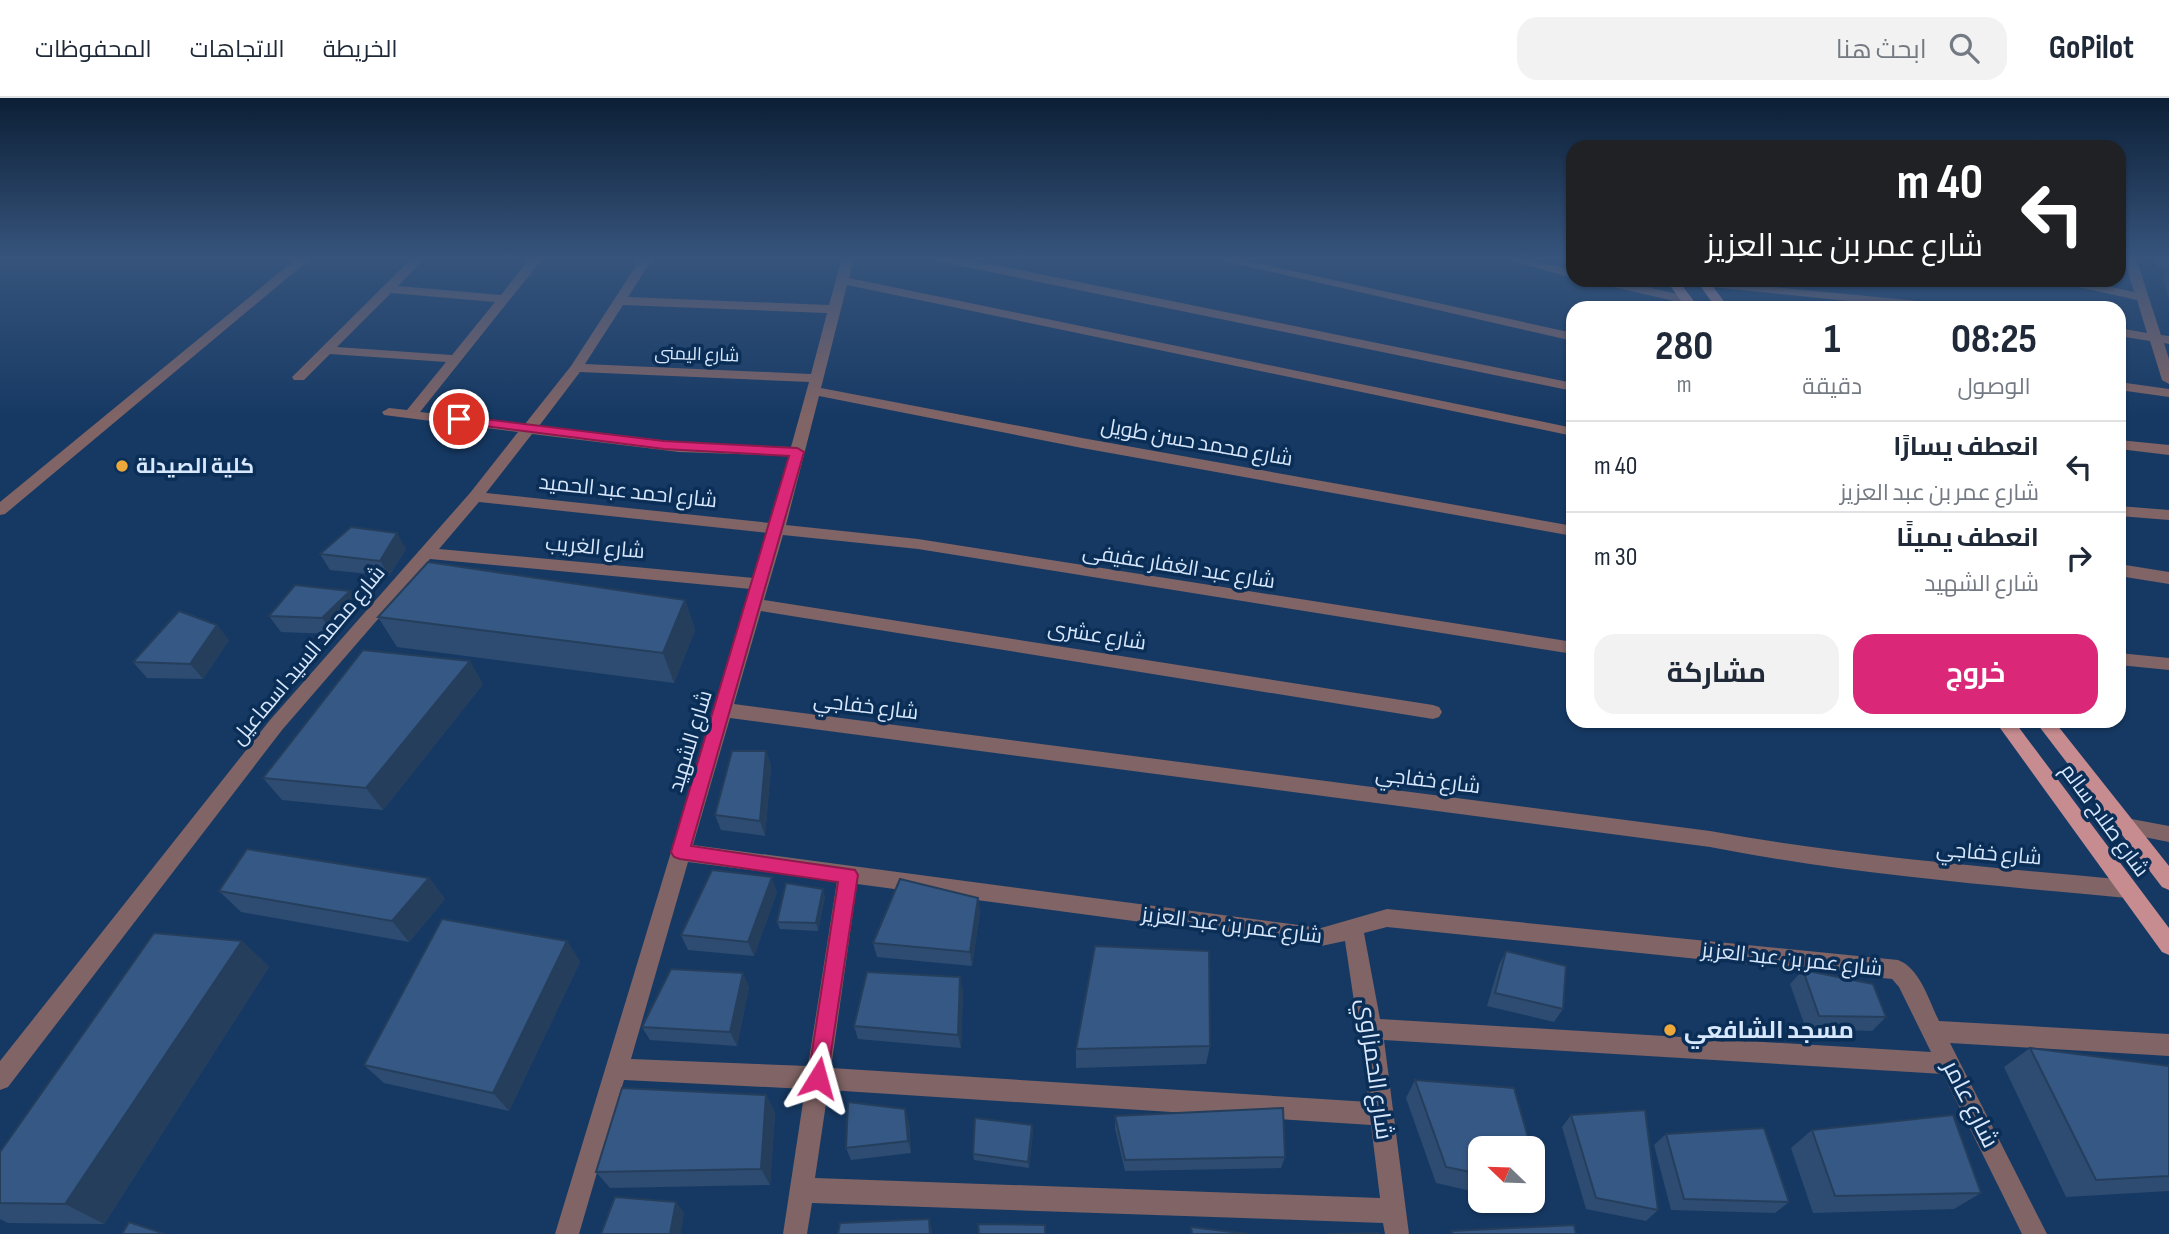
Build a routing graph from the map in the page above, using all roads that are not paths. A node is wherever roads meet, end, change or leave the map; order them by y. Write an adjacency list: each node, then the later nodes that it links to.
1 (241, 311): 31 (street)
2 (366, 311): 14 (street)
3 (494, 311): 15 (street)
4 (613, 311): 16 (street, شارع محمد السيد اسماعيل)
5 (834, 311): 19 (street, شارع الشهيد)
6 (992, 311): 26 (street)
7 (1201, 311): 20 (street)
8 (1456, 311): 11 (street)
9 (2146, 311): 12 (street)
10 (2126, 333): 12 (street)
11 (1566, 335)
12 (2154, 338): 13 (street); 18 (street)
13 (2169, 340)
14 (326, 350): 15 (street); 17 (street)
15 (456, 359): 24 (street)
16 (576, 368): 19 (street, شارع اليمنى); 25 (street, شارع محمد السيد اسماعيل)
17 (299, 377)
18 (2169, 380)
19 (815, 384): 29 (street, شارع الشهيد); 35 (street, شارع محمد حسن طويل)
20 (1566, 386)
21 (2126, 387): 22 (street)
22 (2169, 393)
23 (389, 412): 24 (street)
24 (411, 414): 25 (street)
25 (530, 427): 29 (street); 30 (street, شارع محمد السيد اسماعيل)
26 (1566, 431)
27 (2126, 445): 28 (street)
28 (2169, 450)
29 (797, 452): 34 (street, شارع الشهيد)
30 (475, 496): 34 (street, شارع احمد عبد الحميد); 36 (street, شارع محمد السيد اسماعيل)
31 (0, 510)
32 (2126, 512): 33 (street)
33 (2169, 515)
34 (777, 528): 39 (street, شارع الشهيد); 41 (street, شارع عبد الغفار عفيفى)
35 (1566, 530)
36 (426, 553): 39 (street, شارع الغريب); 63 (street, شارع محمد السيد اسماعيل)
37 (2126, 571): 38 (street)
38 (2169, 578)
39 (761, 584): 40 (street, شارع الشهيد)
40 (754, 604): 44 (street, شارع الشهيد); 45 (street, شارع عشرى)
41 (1566, 647)
42 (2126, 660): 43 (street)
43 (2169, 664)
44 (723, 710): 50 (street, شارع الشهيد); 53 (street, شارع خفاجي)
45 (1433, 712)
46 (2009, 728): 53 (main road, شارع صلاح سالم)
47 (2049, 728): 48 (main road, شارع صلاح سالم)
48 (2126, 826): 49 (street); 52 (main road, شارع صلاح سالم)
49 (2169, 834)
50 (680, 852): 51 (street, شارع عمر بن عبد العزيز); 61 (street, شارع الشهيد)
51 (849, 875): 54 (street, شارع عمر بن عبد العزيز); 62 (street)
52 (2169, 881)
53 (2127, 889): 55 (main road, شارع صلاح سالم)
54 (1353, 928): 56 (street, شارع عمر بن عبد العزيز); 57 (street, شارع الحمزاوي)
55 (2169, 945)
56 (1905, 976): 58 (street, شارع عامر)
57 (1371, 1029): 60 (street); 64 (street, شارع الحمزاوي)
58 (1933, 1031): 59 (street); 60 (street, شارع عامر)
59 (2169, 1045)
60 (1951, 1064): 69 (street, شارع عامر)
61 (616, 1069): 62 (street); 67 (street, شارع الشهيد)
62 (818, 1078): 64 (street); 65 (street)
63 (0, 1079)
64 (1382, 1114): 66 (street, شارع الحمزاوي)
65 (802, 1190): 66 (street); 68 (street)
66 (1395, 1222)
67 (567, 1234)
68 (795, 1234)
69 (2035, 1234)

